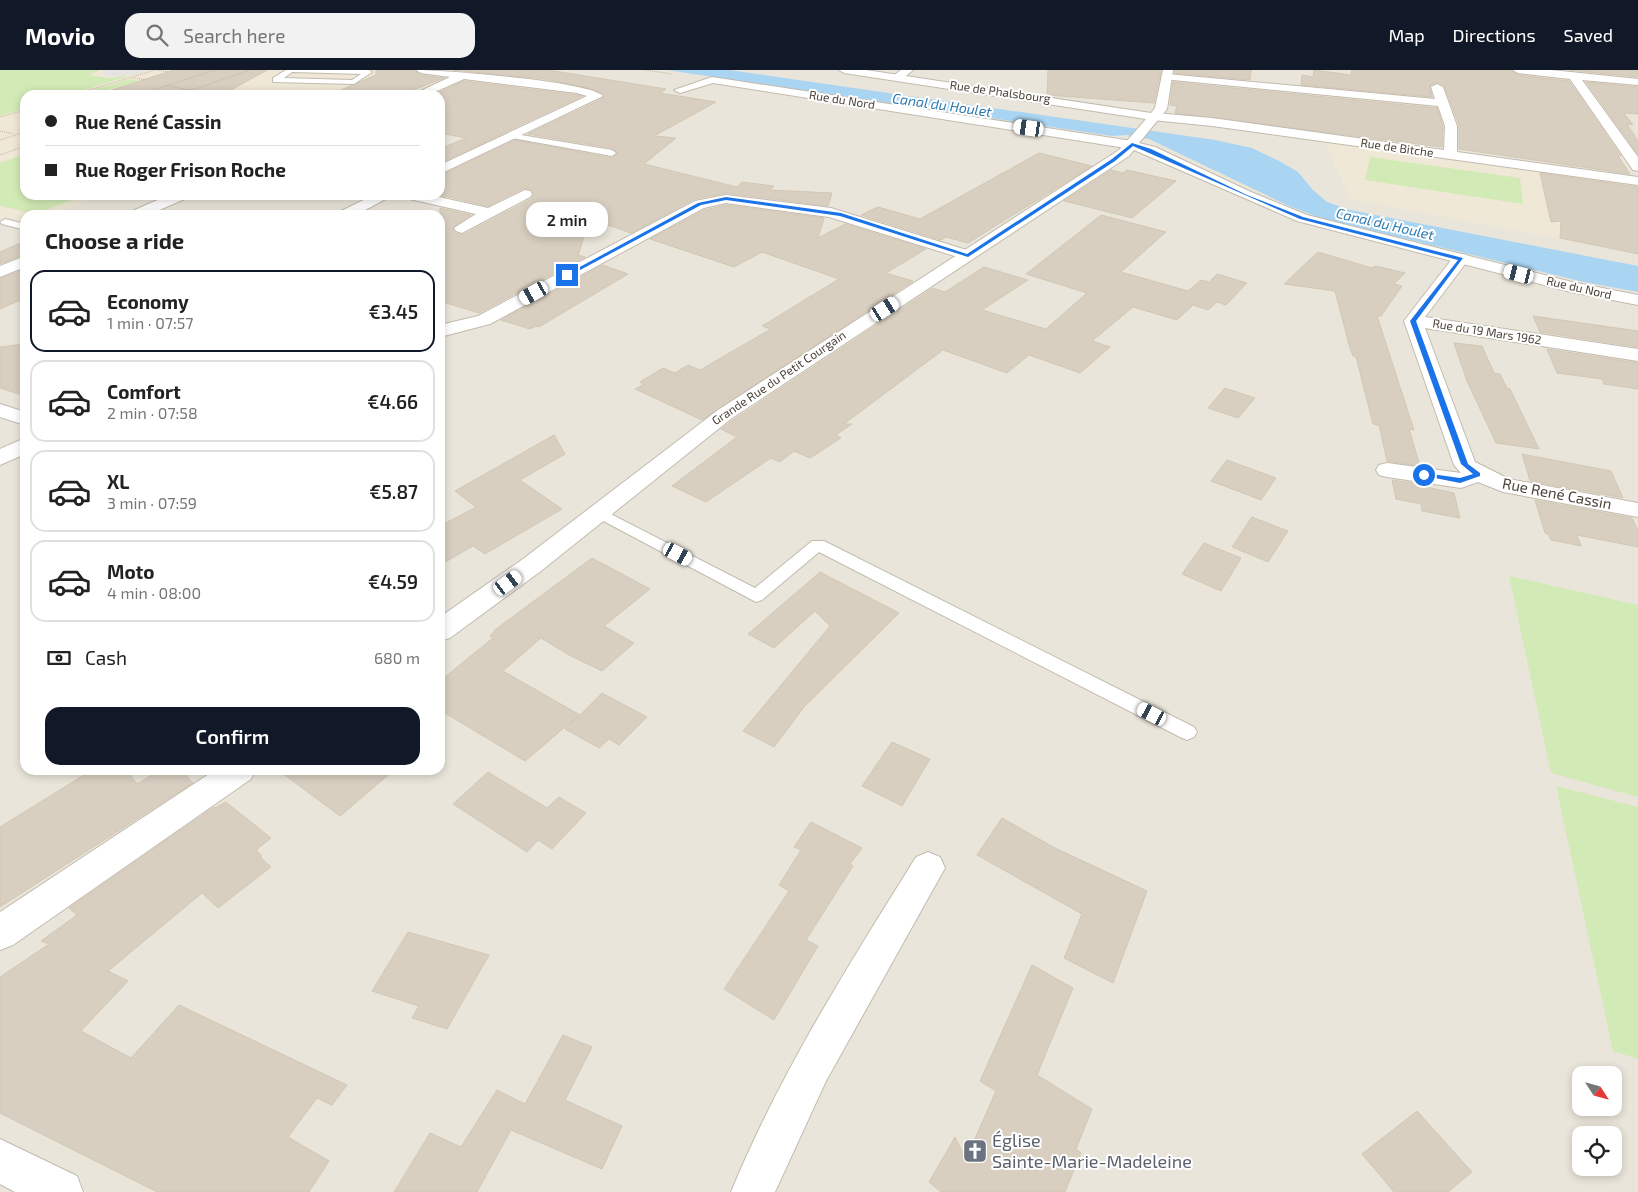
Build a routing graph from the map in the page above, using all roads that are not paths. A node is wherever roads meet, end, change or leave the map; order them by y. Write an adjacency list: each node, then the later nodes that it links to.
1 (291, 70): 1 (lane)
2 (421, 70): 8 (street)
3 (844, 70): 9 (street, Rue de Phalsbourg)
4 (908, 70): 9 (street)
5 (1518, 70): 7 (street)
6 (1167, 73): 14 (street); 15 (street, Grande Rue du Petit Courgain)
7 (1573, 75): 10 (street); 21 (street)
8 (463, 76): 12 (street); 16 (street)
9 (897, 78): 15 (street, Rue de Phalsbourg)
10 (1638, 82)
11 (1437, 87): 14 (street)
12 (430, 90)
13 (680, 90): 17 (street, Rue du Nord)
14 (1443, 103): 19 (street)
15 (1152, 121): 17 (street, Grande Rue du Petit Courgain); 19 (street, Rue de Bitche)
16 (515, 136): 18 (lane); 20 (street)
17 (1135, 141): 33 (street, Grande Rue du Petit Courgain); 34 (street, Rue du Nord)
18 (612, 154)
19 (1450, 155): 22 (street, Rue de Bitche)
20 (445, 168)
21 (1638, 168)
22 (1638, 181)
23 (525, 194): 29 (street)
24 (170, 200): 27 (street)
25 (376, 200): 28 (street)
26 (432, 200): 29 (street)
27 (147, 210)
28 (354, 210)
29 (490, 213): 32 (street)
30 (5, 222): 31 (lane)
31 (20, 226)
32 (462, 228)
33 (968, 255): 39 (street); 48 (street, Grande Rue du Petit Courgain)
34 (1461, 259): 37 (street, Rue du Nord); 38 (street, Rue du 19 Mars 1962)
35 (20, 263): 36 (street)
36 (0, 272)
37 (1638, 300)
38 (1413, 321): 40 (street, Rue du 19 Mars 1962); 46 (street, Rue René Cassin)
39 (445, 330)
40 (1638, 355)
41 (0, 410): 42 (street)
42 (20, 417)
43 (20, 448): 44 (street)
44 (0, 458)
45 (1387, 470): 46 (street)
46 (1478, 474): 47 (street, Rue René Cassin)
47 (1638, 510)
48 (599, 513): 49 (street, Grande Rue du Petit Courgain); 50 (lane)
49 (445, 627)
50 (1187, 732)
51 (233, 775): 53 (street)
52 (928, 868): 56 (street)
53 (0, 933)
54 (0, 1161): 55 (street)
55 (61, 1192)
56 (754, 1192)

